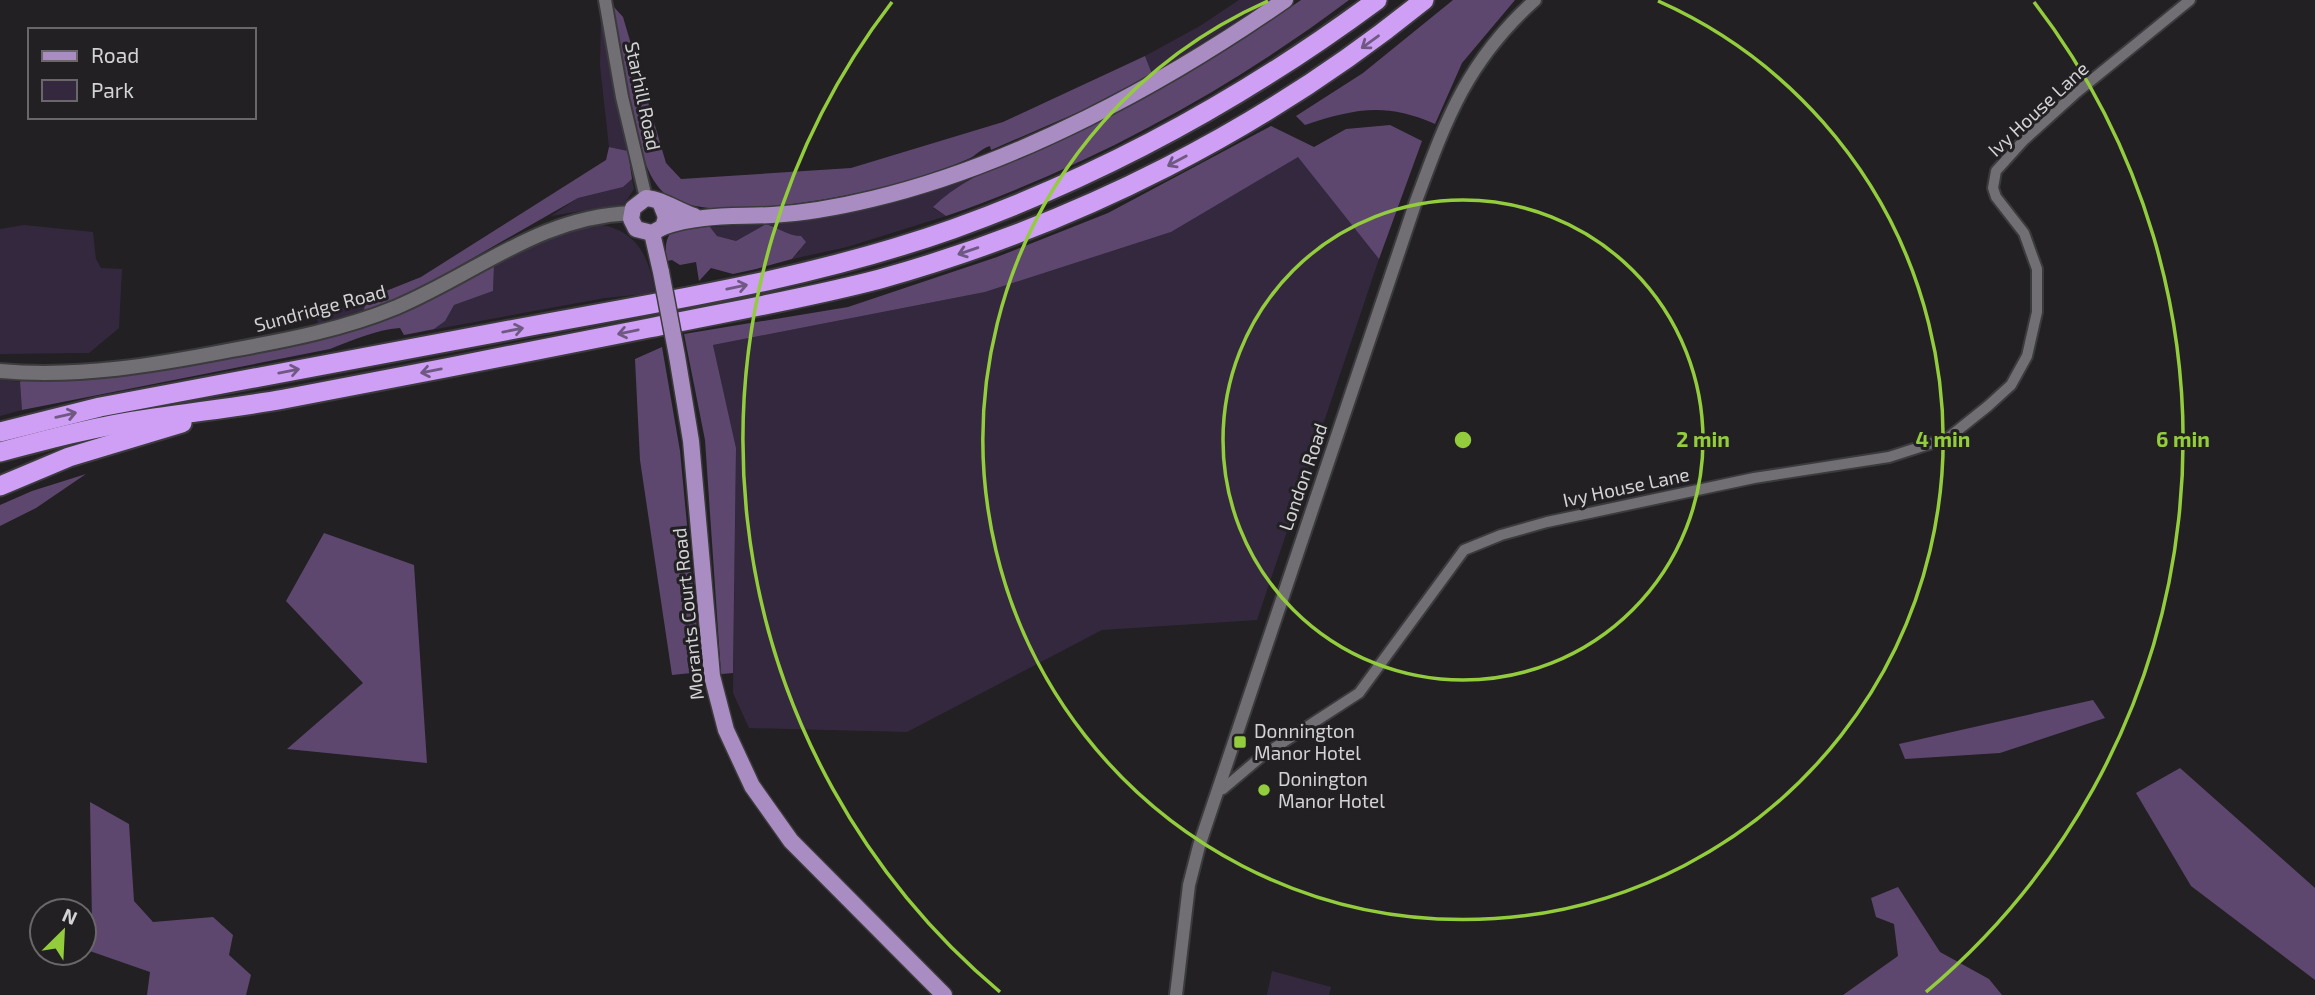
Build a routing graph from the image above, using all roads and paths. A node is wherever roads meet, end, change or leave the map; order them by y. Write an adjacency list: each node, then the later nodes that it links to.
1 (606, 0): 7 (street, Starhill Road)
2 (1285, 0): 9 (main road)
3 (1377, 0): 13 (highway, one-way to 3)
4 (1424, 0): 12 (highway, one-way to 12)
5 (1535, 0): 16 (street, London Road)
6 (2190, 0): 16 (street, Ivy House Lane)
7 (653, 200): 8 (main road); 9 (main road); 10 (main road)
8 (631, 213): 10 (main road); 11 (main road, Sundridge Road)
9 (699, 217): 10 (main road)
10 (657, 230): 17 (main road, Morants Court Road, bridge)
11 (0, 371)
12 (226, 409): 14 (highway); 15 (highway)
13 (0, 432)
14 (0, 452)
15 (0, 486)
16 (1218, 790): 18 (street, London Road)
17 (944, 995)
18 (1177, 995)

